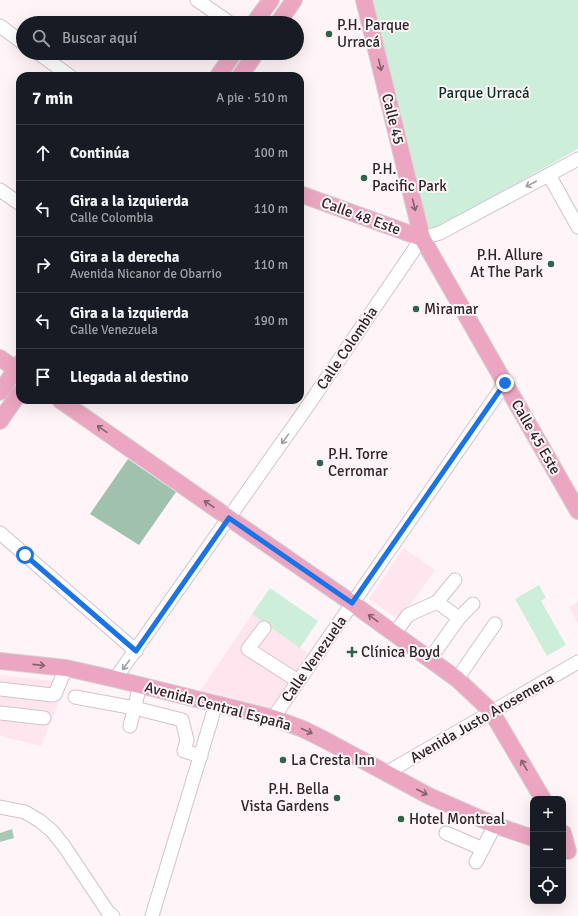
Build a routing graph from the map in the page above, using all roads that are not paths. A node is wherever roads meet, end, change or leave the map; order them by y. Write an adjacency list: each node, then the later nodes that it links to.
1 (197, 0): 5 (street)
2 (270, 0): 6 (main road)
3 (294, 0): 7 (main road)
4 (364, 0): 22 (main road, Calle 45, one-way to 22)
5 (220, 16)
6 (259, 16)
7 (283, 16)
8 (0, 26): 9 (street)
9 (16, 38)
10 (48, 60): 13 (street)
11 (229, 60): 14 (main road)
12 (251, 60): 15 (main road)
13 (64, 72)
14 (221, 72)
15 (243, 72)
16 (578, 159): 17 (street)
17 (549, 175): 21 (street); 22 (street, one-way to 22)
18 (0, 190): 20 (street)
19 (304, 195): 22 (main road, Calle 48 Este)
20 (16, 201)
21 (578, 227)
22 (422, 238): 26 (main road, Calle 45 Este); 29 (street, Calle Colombia)
23 (0, 358): 24 (main road)
24 (16, 366)
25 (16, 372): 27 (main road)
26 (505, 383): 33 (main road, Calle 45 Este); 38 (street, Calle Venezuela)
27 (0, 392)
28 (16, 398): 32 (main road)
29 (304, 400)
30 (66, 404): 34 (main road, one-way to 30)
31 (301, 404): 34 (street, Calle Colombia, one-way to 34)
32 (0, 421)
33 (578, 511)
34 (229, 518): 38 (main road); 44 (street, Calle Colombia)
35 (0, 533): 44 (street)
36 (455, 580): 37 (street)
37 (437, 602): 40 (street); 43 (street)
38 (352, 603): 43 (main road, one-way to 38); 51 (street, Calle Venezuela)
39 (473, 604): 40 (street)
40 (459, 618): 45 (street)
41 (495, 624): 50 (street)
42 (264, 628): 51 (street)
43 (395, 634): 45 (main road)
44 (136, 651): 49 (street, Calle Colombia, one-way to 49)
45 (430, 660): 50 (main road)
46 (0, 661): 48 (main road, Avenida Central España, one-way to 48)
47 (578, 662): 57 (street, Avenida Justo Arosemena)
48 (66, 668): 49 (main road, Avenida Central España); 53 (street)
49 (115, 679): 52 (main road, Avenida Central España)
50 (457, 679): 57 (main road)
51 (298, 681): 60 (street, Calle Venezuela)
52 (140, 685): 55 (main road, Avenida Central España); 56 (street)
53 (0, 689)
54 (75, 697): 56 (street)
55 (216, 704): 60 (main road, Avenida Central España); 62 (street)
56 (135, 708): 61 (street); 62 (street)
57 (492, 711): 63 (street, Avenida Justo Arosemena); 64 (main road, one-way to 57)
58 (0, 713): 59 (street)
59 (44, 718)
60 (273, 718): 63 (main road, Avenida Central España, one-way to 63)
61 (130, 726)
62 (201, 756): 74 (street)
63 (386, 773): 66 (main road, Avenida Central España, one-way to 66)
64 (541, 796)
65 (0, 807): 73 (street)
66 (495, 825): 68 (main road, Avenida Central España); 70 (street)
67 (446, 833): 70 (street)
68 (530, 837)
69 (566, 841): 71 (main road)
70 (483, 849): 72 (street)
71 (570, 851)
72 (476, 862)
73 (112, 916)
74 (152, 916)

